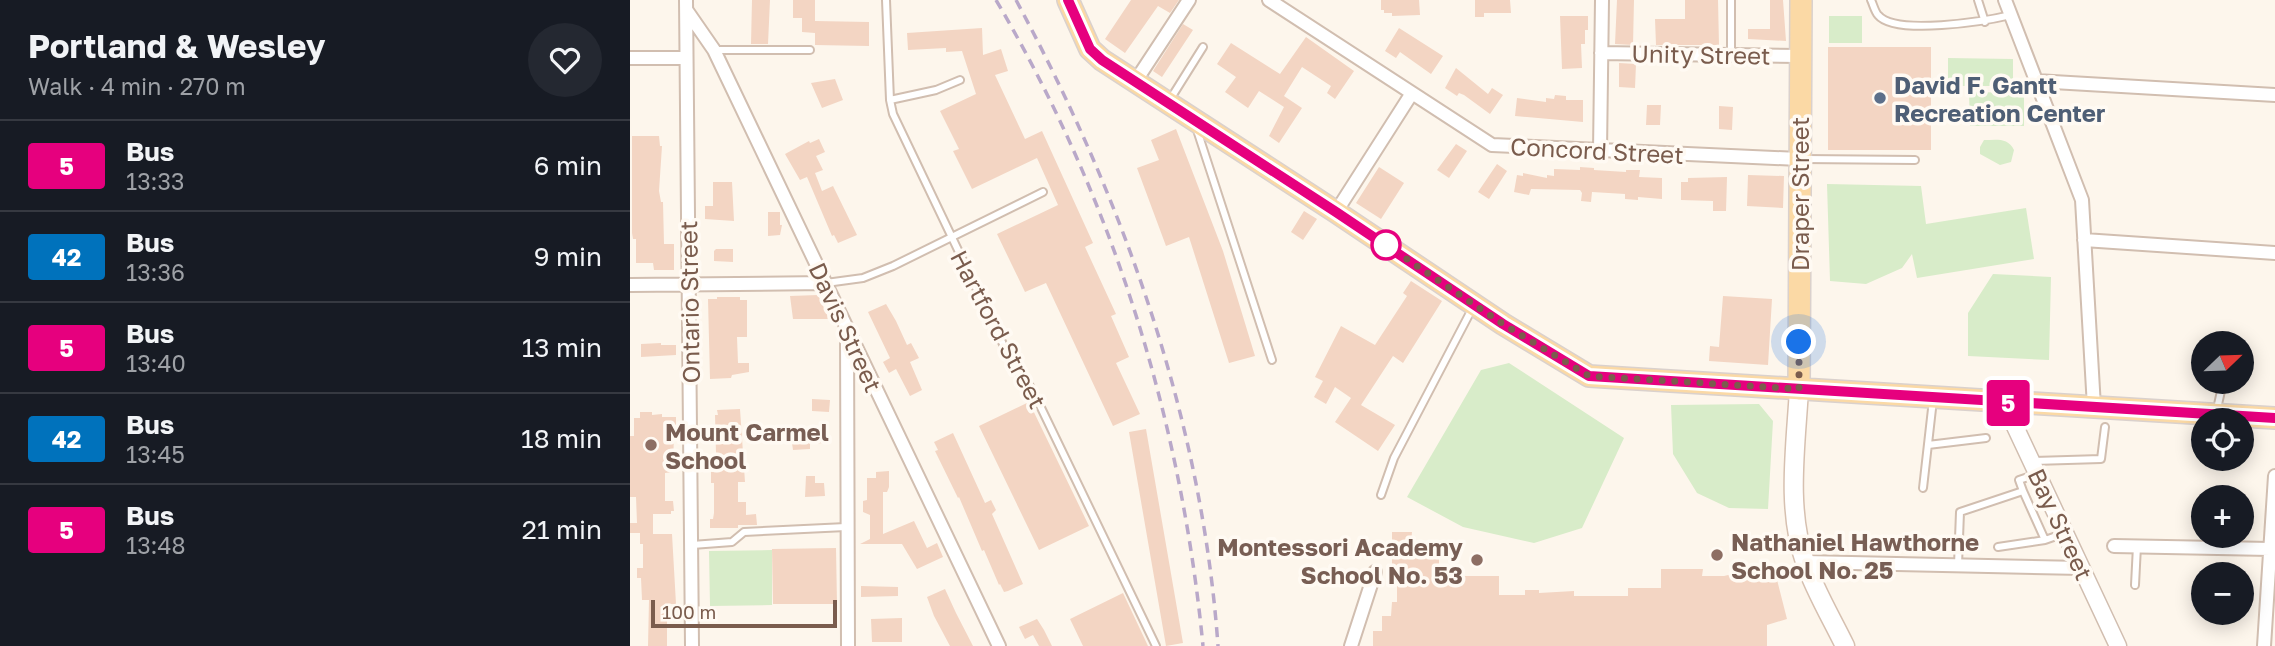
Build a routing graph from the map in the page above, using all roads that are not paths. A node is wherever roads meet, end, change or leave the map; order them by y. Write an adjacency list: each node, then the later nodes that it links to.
1 (886, 0): 27 (lane, Hartford Street)
2 (1068, 0): 24 (main road)
3 (1189, 0): 24 (street)
4 (1269, 0): 25 (street, Concord Street)
5 (1602, 0): 17 (street)
6 (1731, 0): 18 (lane)
7 (1801, 0): 19 (main road, Draper Street)
8 (1871, 0): 13 (lane)
9 (1978, 0): 13 (lane)
10 (2005, 0): 12 (street)
11 (686, 6): 15 (street, Davis Street); 21 (street, Ontario Street)
12 (2011, 15): 13 (lane); 23 (street)
13 (1985, 22)
14 (1203, 47): 28 (lane)
15 (714, 50): 16 (lane); 38 (street, Davis Street)
16 (810, 50)
17 (1601, 53): 18 (street, Unity Street); 30 (street)
18 (1731, 55): 19 (street, Unity Street)
19 (1800, 55): 31 (main road, Draper Street)
20 (630, 58): 21 (street)
21 (686, 58): 39 (street, Ontario Street)
22 (960, 80): 27 (lane)
23 (2036, 81): 26 (street); 36 (street)
24 (1135, 82): 28 (main road)
25 (1412, 93): 30 (street, Concord Street); 34 (street)
26 (2275, 95)
27 (890, 100): 35 (lane, Hartford Street)
28 (1168, 103): 29 (main road)
29 (1195, 121): 34 (main road); 43 (lane)
30 (1600, 151): 31 (street, Concord Street)
31 (1799, 159): 32 (lane); 44 (main road, Draper Street)
32 (1915, 160)
33 (1043, 192): 35 (lane)
34 (1336, 212): 41 (main road)
35 (952, 238): 38 (lane); 75 (lane, Hartford Street)
36 (2084, 240): 37 (street); 47 (street)
37 (2275, 253)
38 (826, 283): 39 (street); 42 (street, Davis Street)
39 (689, 284): 40 (street); 62 (street, Ontario Street)
40 (630, 285)
41 (1475, 305): 44 (main road); 58 (lane)
42 (847, 329): 59 (street); 74 (street, Davis Street)
43 (1272, 360)
44 (1799, 389): 45 (main road); 67 (main road)
45 (1933, 398): 46 (main road); 53 (lane)
46 (2004, 402): 47 (main road); 54 (street, Bay Street)
47 (2094, 407): 48 (main road)
48 (2191, 413)
49 (2254, 417): 50 (main road)
50 (2275, 418)
51 (2105, 427): 54 (lane)
52 (1986, 438): 53 (lane)
53 (1928, 445): 56 (lane)
54 (2035, 467): 57 (lane); 60 (street, Bay Street)
55 (2275, 476): 66 (street)
56 (1923, 488)
57 (2023, 491): 61 (lane); 68 (lane)
58 (1381, 495)
59 (846, 527): 62 (lane); 73 (street)
60 (2066, 533): 61 (lane); 69 (street, Bay Street)
61 (2045, 540): 65 (lane)
62 (692, 545): 72 (street, Ontario Street)
63 (2114, 546): 64 (street)
64 (2137, 546): 66 (street); 71 (lane)
65 (1998, 547)
66 (2270, 549): 79 (street)
67 (1805, 562): 68 (street); 77 (main road)
68 (1958, 565): 69 (street)
69 (2082, 568): 78 (street, Bay Street)
70 (1375, 572): 76 (street)
71 (2136, 585)
72 (692, 646)
73 (848, 646)
74 (999, 646)
75 (1156, 646)
76 (1351, 646)
77 (1845, 646)
78 (2118, 646)
79 (2264, 646)

